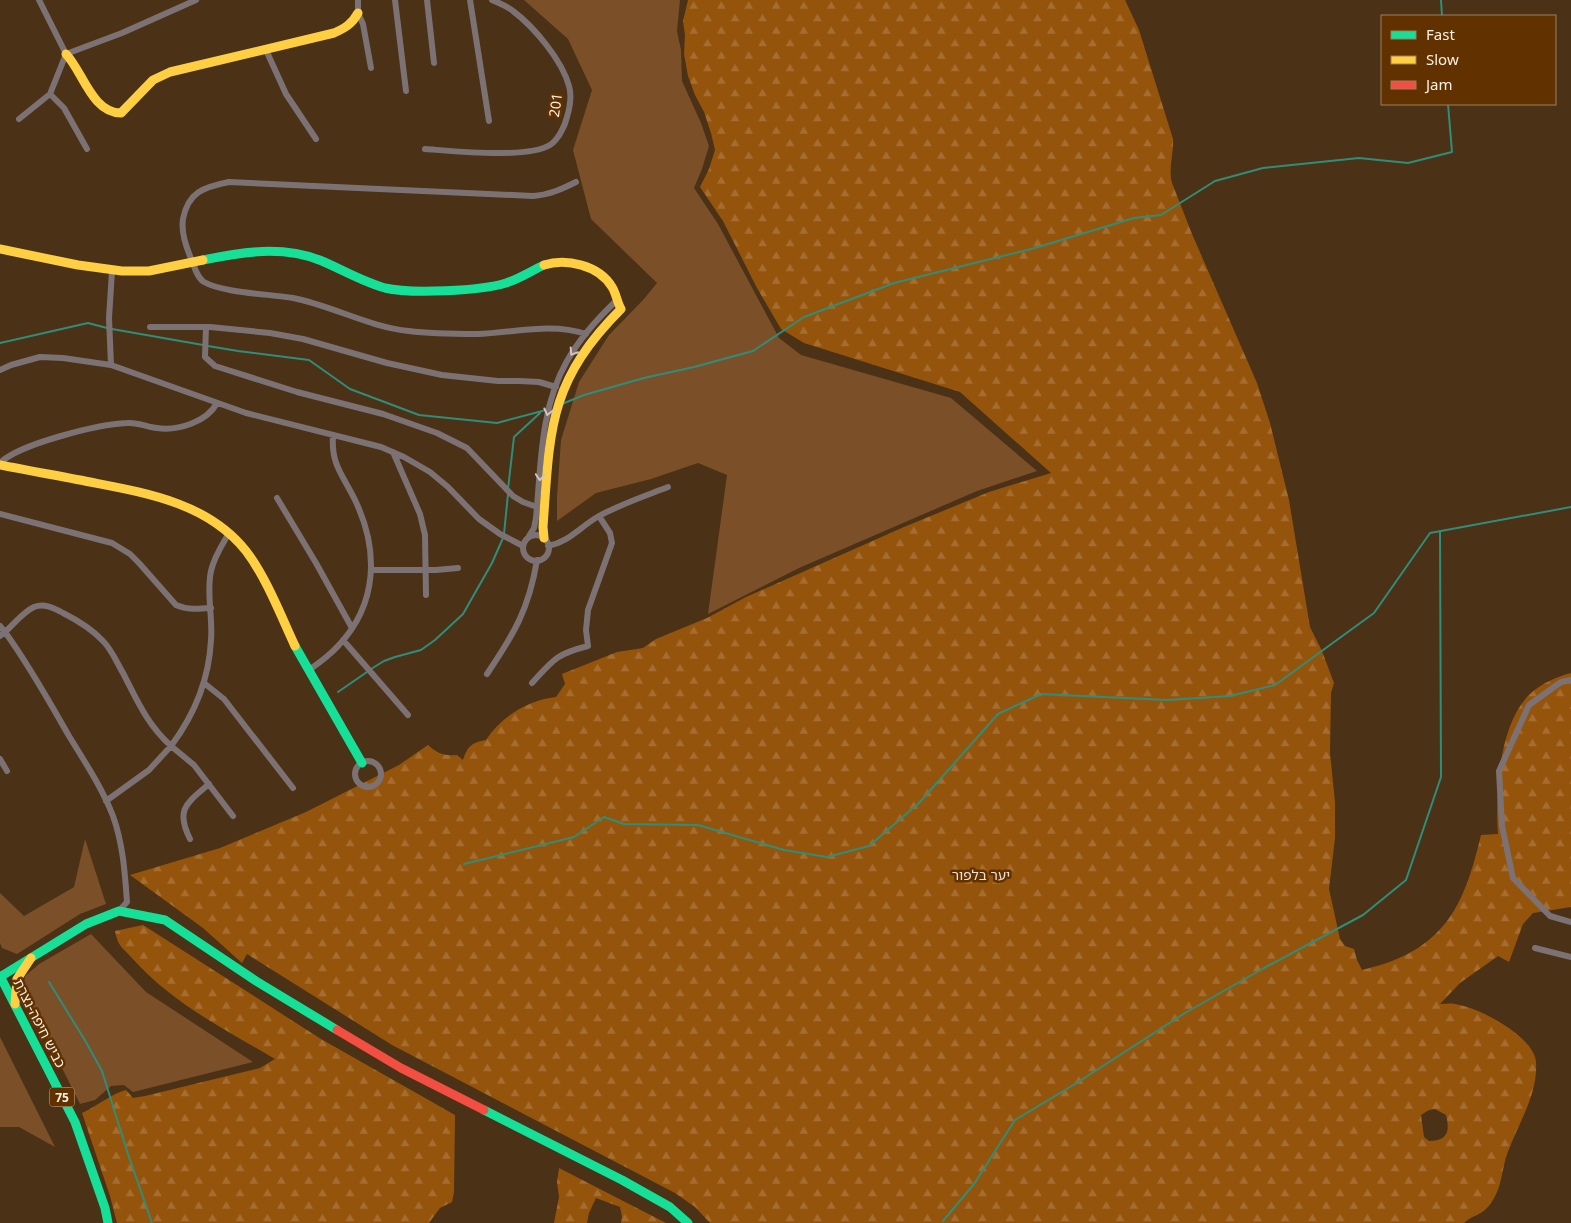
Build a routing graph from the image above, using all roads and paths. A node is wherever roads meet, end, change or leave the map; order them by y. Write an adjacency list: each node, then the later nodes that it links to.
1 (39, 0): 10 (street)
2 (196, 0): 10 (street)
3 (358, 0): 8 (street)
4 (395, 0): 13 (street)
5 (427, 0): 11 (street)
6 (470, 0): 16 (street)
7 (492, 0): 19 (street, 201)
8 (358, 13): 9 (main road); 12 (street)
9 (266, 50): 10 (main road); 17 (street)
10 (66, 54): 14 (street)
11 (434, 63)
12 (371, 68)
13 (406, 91)
14 (50, 94): 15 (street); 18 (street)
15 (19, 119)
16 (490, 121)
17 (316, 139)
18 (87, 149)
19 (424, 149)
20 (576, 182): 22 (street)
21 (0, 249): 23 (main road)
22 (193, 263): 23 (main road); 24 (main road); 27 (street)
23 (112, 271): 28 (street)
24 (618, 305): 27 (street); 30 (main road)
25 (150, 327): 26 (street)
26 (206, 327): 30 (street); 38 (street)
27 (586, 334): 30 (street, one-way to 30)
28 (112, 365): 29 (street); 31 (street)
29 (0, 370)
30 (556, 392): 32 (main road)
31 (218, 403): 33 (street); 35 (street)
32 (549, 428): 38 (street, one-way to 38); 43 (main road)
33 (334, 436): 34 (street); 47 (street)
34 (393, 452): 44 (street); 48 (street)
35 (0, 464): 41 (main road)
36 (668, 487): 40 (street)
37 (277, 498): 52 (street)
38 (537, 507): 42 (street)
39 (0, 514): 50 (street)
40 (599, 516): 43 (street); 59 (street)
41 (229, 533): 50 (street); 55 (main road)
42 (530, 536): 43 (street); 44 (street)
43 (546, 542): 45 (street)
44 (523, 546): 45 (street)
45 (537, 560): 56 (street)
46 (458, 568): 48 (street)
47 (371, 570): 48 (street); 52 (street)
48 (426, 570): 49 (street)
49 (426, 595)
50 (211, 608): 58 (street)
51 (0, 626): 53 (street)
52 (352, 628): 54 (street)
53 (3, 634): 61 (street); 67 (street)
54 (343, 640): 55 (street); 60 (street)
55 (309, 670): 63 (main road)
56 (487, 674)
57 (1571, 680): 71 (street)
58 (204, 683): 61 (street); 66 (street)
59 (532, 683)
60 (408, 715)
61 (171, 746): 65 (street); 67 (street)
62 (0, 759): 64 (street)
63 (362, 763): 63 (street)
64 (7, 771)
65 (209, 784): 68 (street); 69 (street)
66 (294, 788)
67 (106, 801): 70 (street)
68 (233, 816)
69 (190, 839)
70 (119, 911): 74 (main road); 78 (main road)
71 (1571, 922)
72 (1534, 948): 73 (street)
73 (1571, 957)
74 (31, 958): 75 (main road); 76 (main road)
75 (0, 977): 76 (main road, כביש חיפה-נצרת / 75)
76 (15, 1006): 77 (main road, כביש חיפה-נצרת / 75)
77 (108, 1223)
78 (688, 1223)

